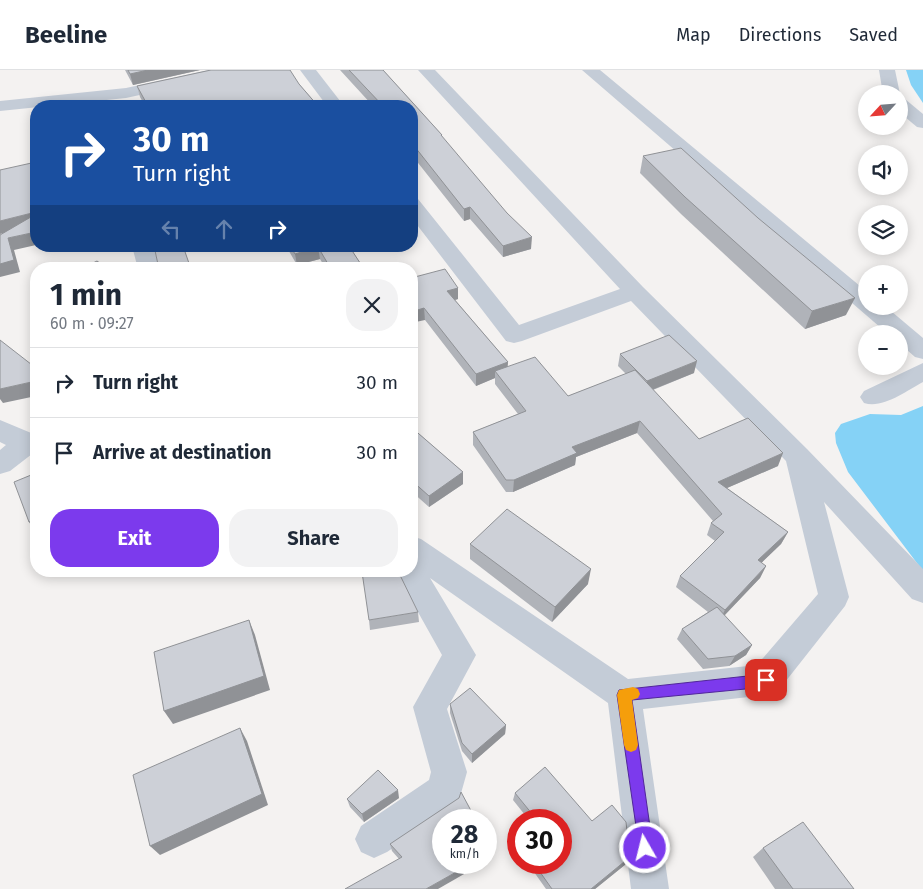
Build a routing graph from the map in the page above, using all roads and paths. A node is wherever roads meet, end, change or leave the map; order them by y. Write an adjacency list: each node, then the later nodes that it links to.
1 (230, 70): 7 (street)
2 (308, 70): 8 (street)
3 (426, 70): 14 (street)
4 (590, 70): 15 (street)
5 (887, 70): 6 (street)
6 (890, 85)
7 (126, 100)
8 (331, 100)
9 (30, 105): 10 (street)
10 (0, 106)
11 (908, 110): 12 (street)
12 (923, 123)
13 (418, 212): 14 (street)
14 (635, 292): 23 (street)
15 (858, 296)
16 (881, 315): 17 (street)
17 (923, 351)
18 (923, 372): 19 (street)
19 (873, 397)
20 (0, 430): 21 (street)
21 (30, 444)
22 (30, 446): 24 (street)
23 (798, 456): 27 (street); 28 (street)
24 (0, 464)
25 (418, 553): 28 (street)
26 (414, 577): 29 (street)
27 (923, 590)
28 (624, 695): 30 (street)
29 (374, 839)
30 (650, 889)

